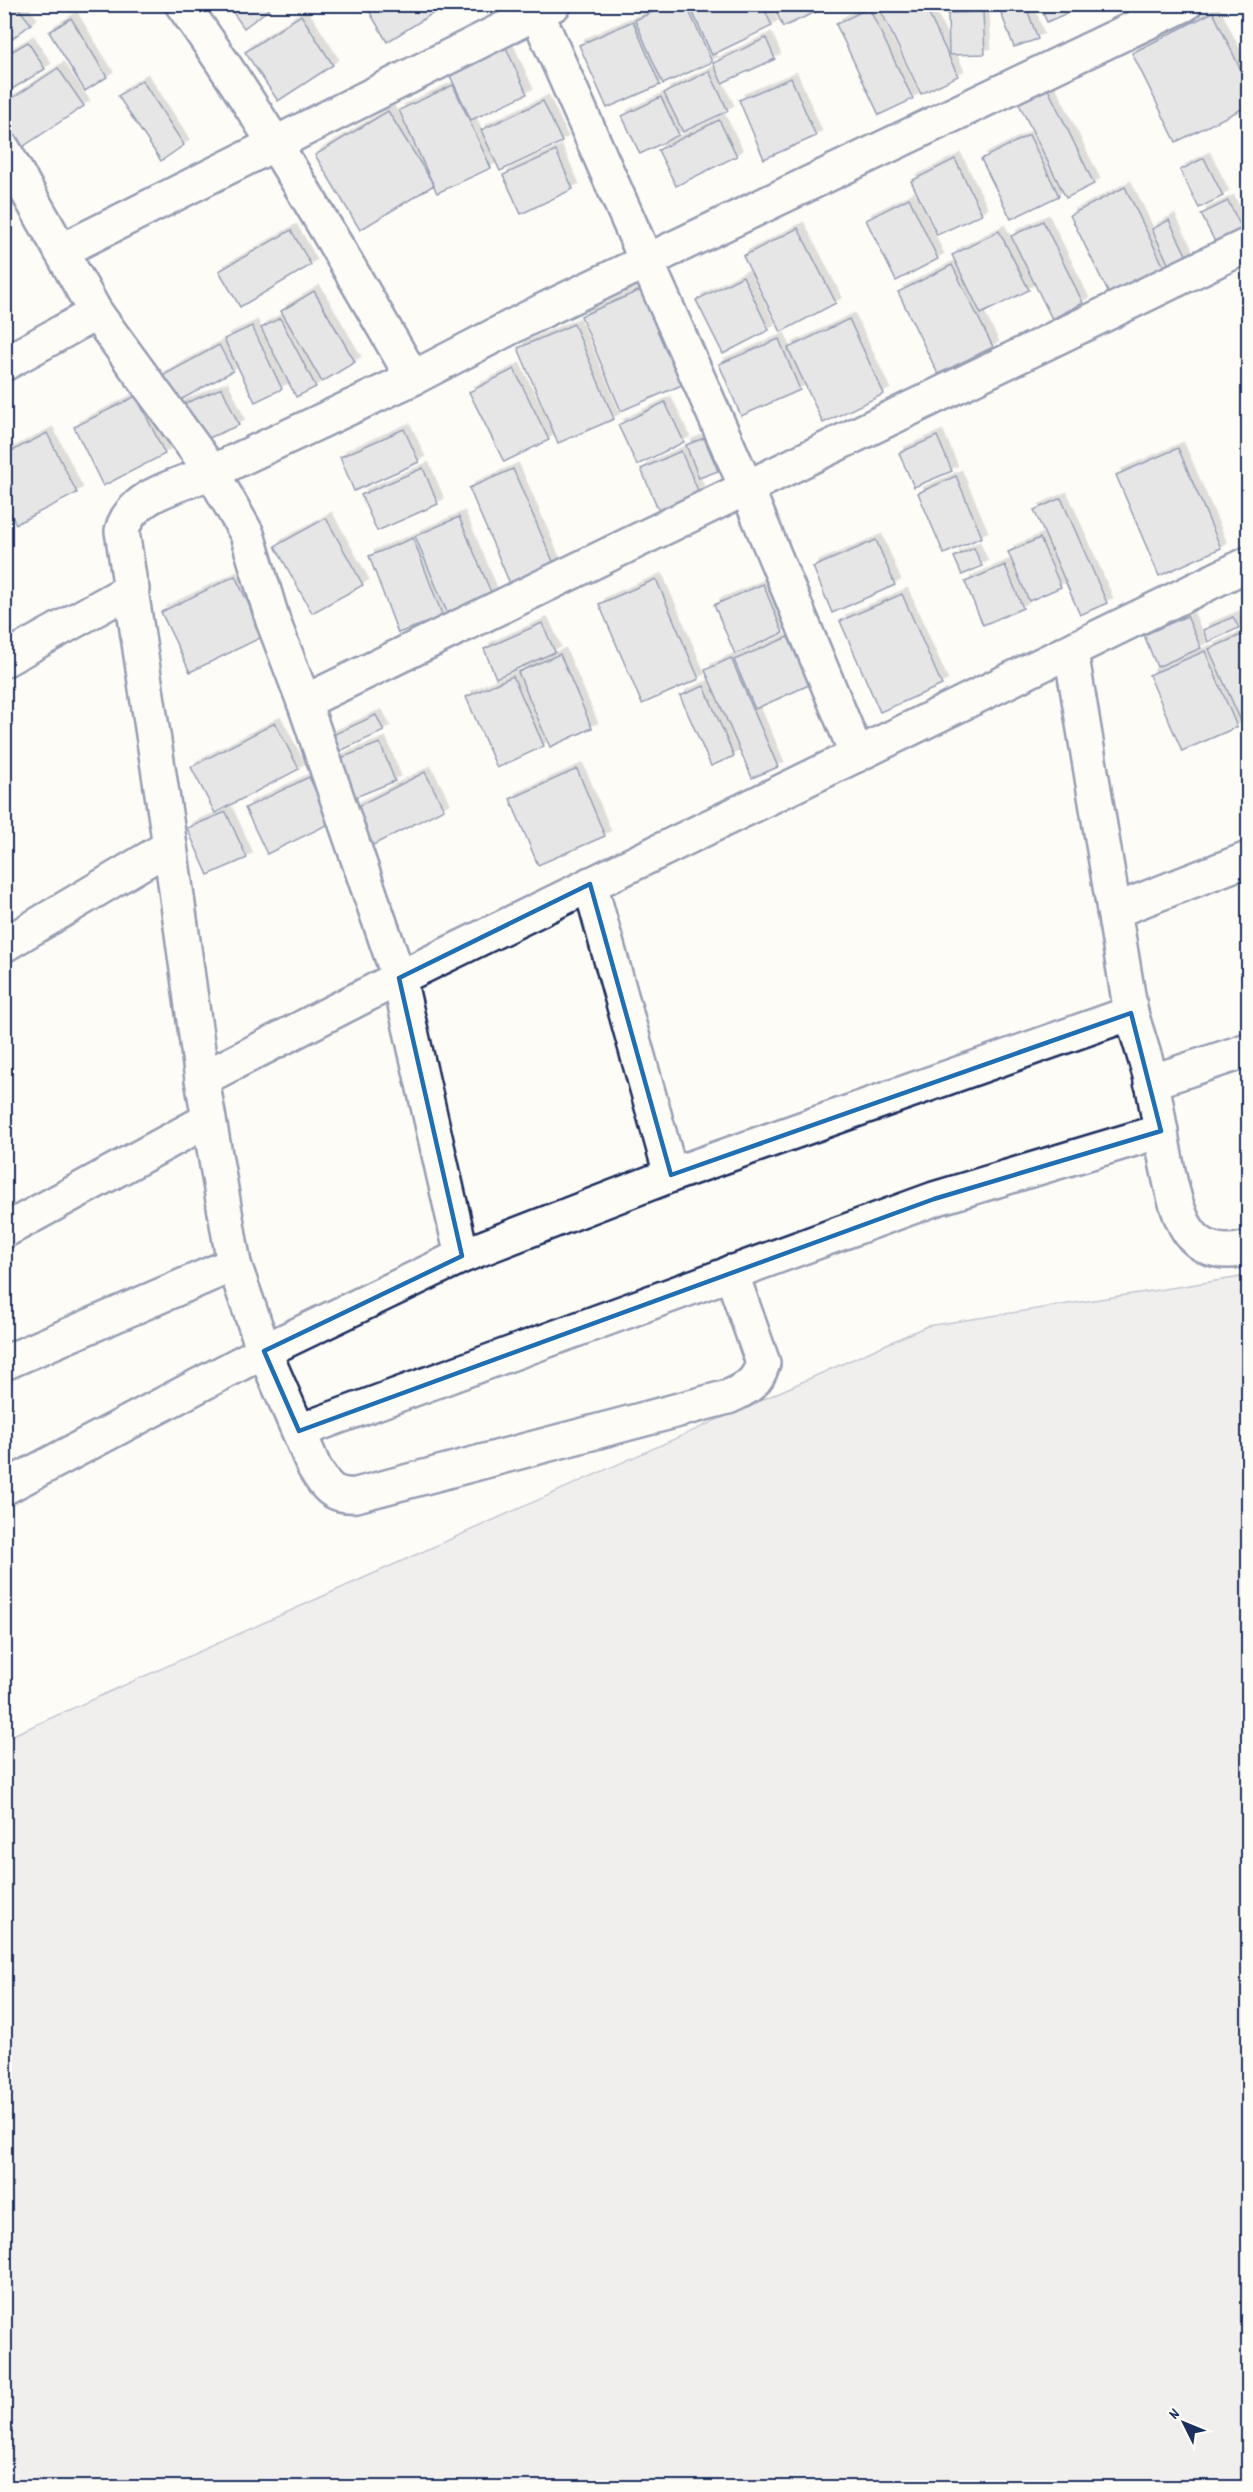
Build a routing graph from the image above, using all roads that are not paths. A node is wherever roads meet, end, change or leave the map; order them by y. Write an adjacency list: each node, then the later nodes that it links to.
1 (182, 4): 4 (street)
2 (1185, 4): 8 (street)
3 (542, 7): 4 (street); 8 (street)
4 (276, 146): 7 (street); 11 (street)
5 (4, 150): 7 (street)
6 (1248, 245): 13 (street)
7 (62, 251): 9 (street)
8 (645, 262): 11 (street); 13 (street)
9 (96, 313): 10 (street); 12 (street)
10 (4, 364)
11 (413, 378): 12 (street)
12 (212, 472): 15 (street); 18 (street)
13 (747, 489): 18 (street); 19 (street)
14 (1248, 564): 16 (street)
15 (132, 590): 17 (street); 20 (street)
16 (1071, 651): 19 (street); 23 (street)
17 (4, 660)
18 (304, 702): 25 (street)
19 (857, 755): 22 (street)
20 (170, 846): 24 (street); 28 (street)
21 (1248, 859): 23 (street)
22 (590, 884): 25 (street); 32 (street)
23 (1114, 911): 26 (street)
24 (4, 945)
25 (399, 978): 28 (street); 35 (street)
26 (1131, 1013): 29 (street); 32 (street)
27 (1248, 1050): 29 (street)
28 (202, 1079): 30 (street)
29 (1151, 1082): 31 (street)
30 (208, 1120): 33 (street); 36 (street)
31 (1161, 1131): 34 (street); 37 (street)
32 (671, 1175): 35 (street)
33 (4, 1231)
34 (1248, 1248)
35 (462, 1256): 38 (street)
36 (234, 1264): 38 (street); 39 (street)
37 (731, 1272): 40 (street); 40 (street)
38 (264, 1351): 40 (street); 41 (street)
39 (4, 1363)
40 (299, 1431)
41 (4, 1488)

